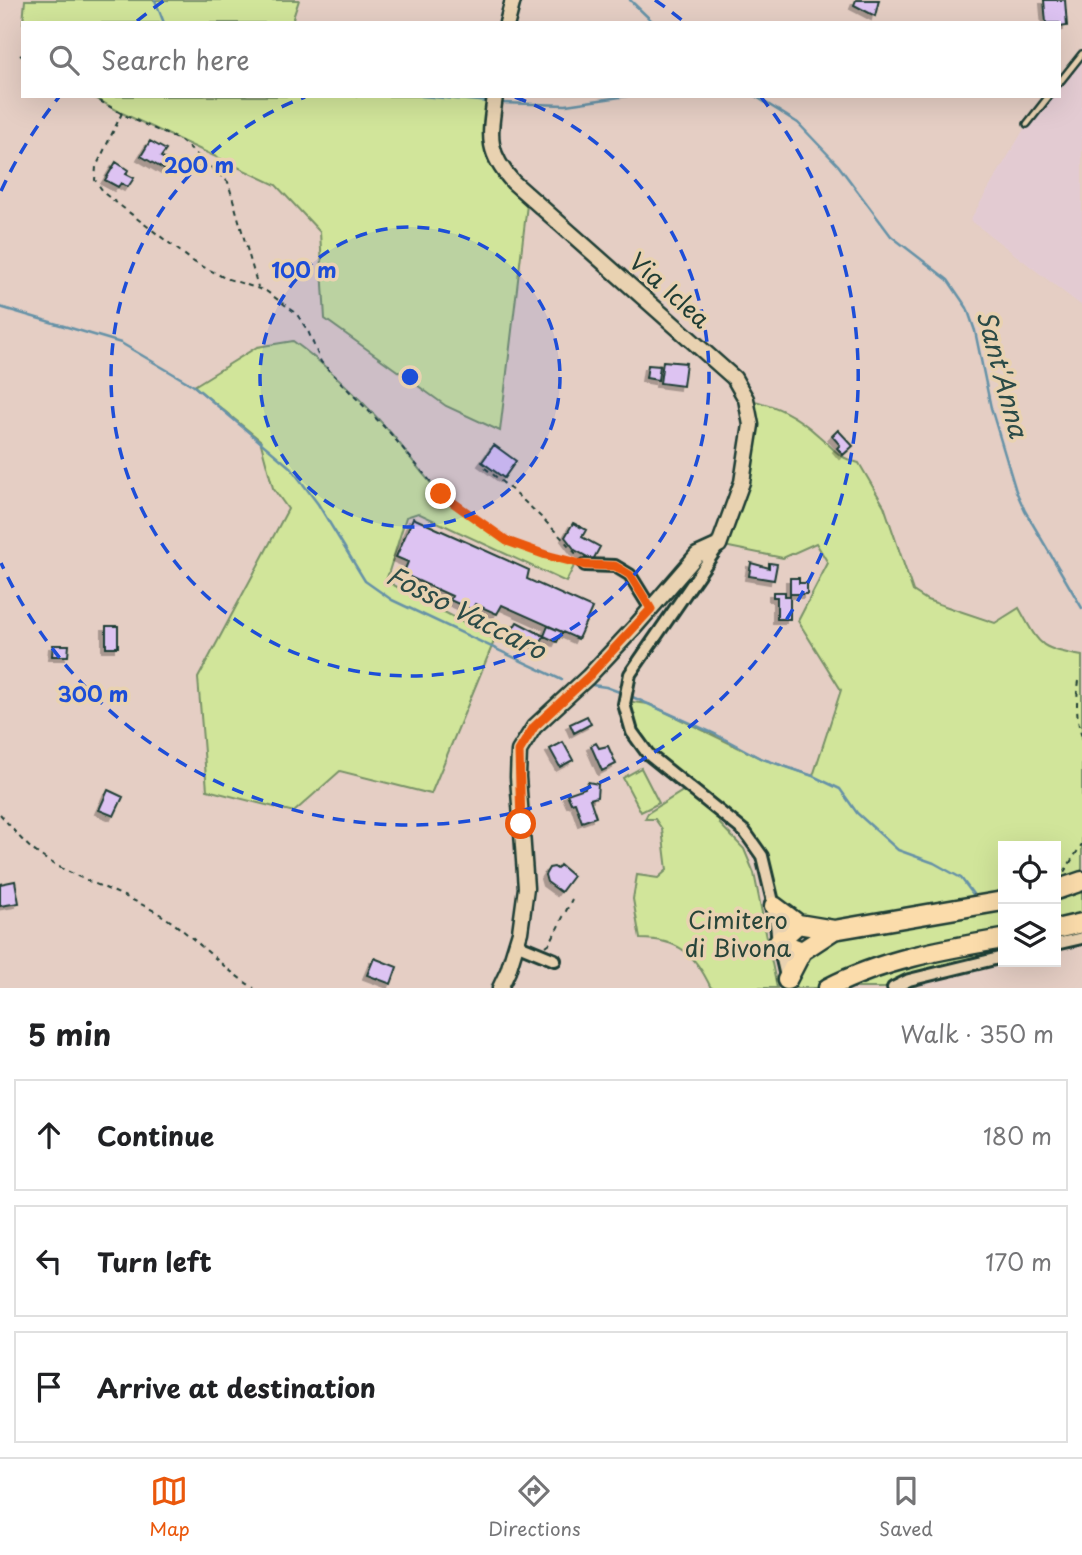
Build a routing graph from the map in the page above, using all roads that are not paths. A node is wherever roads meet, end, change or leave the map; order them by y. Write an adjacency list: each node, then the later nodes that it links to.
1 (513, 0): 2 (street)
2 (508, 21)
3 (1082, 54): 4 (lane)
4 (1061, 80)
5 (495, 98): 8 (street, Via Iclea)
6 (1047, 98): 7 (lane)
7 (1027, 124)
8 (719, 545): 10 (street); 14 (street)
9 (585, 565): 10 (street)
10 (651, 609): 23 (street)
11 (1082, 881): 12 (main road)
12 (1061, 889)
13 (998, 902): 18 (main road)
14 (774, 906): 16 (main road); 21 (street)
15 (1082, 923): 17 (main road)
16 (798, 924): 18 (main road); 21 (main road)
17 (1061, 928)
18 (834, 930): 24 (main road)
19 (1082, 938): 22 (street)
20 (998, 940): 29 (main road)
21 (778, 942): 24 (main road); 27 (street)
22 (1061, 943)
23 (516, 944): 26 (street); 28 (street)
24 (802, 951): 27 (main road)
25 (998, 958): 30 (street)
26 (555, 960)
27 (786, 985)
28 (500, 988)
29 (828, 988)
30 (893, 988)

